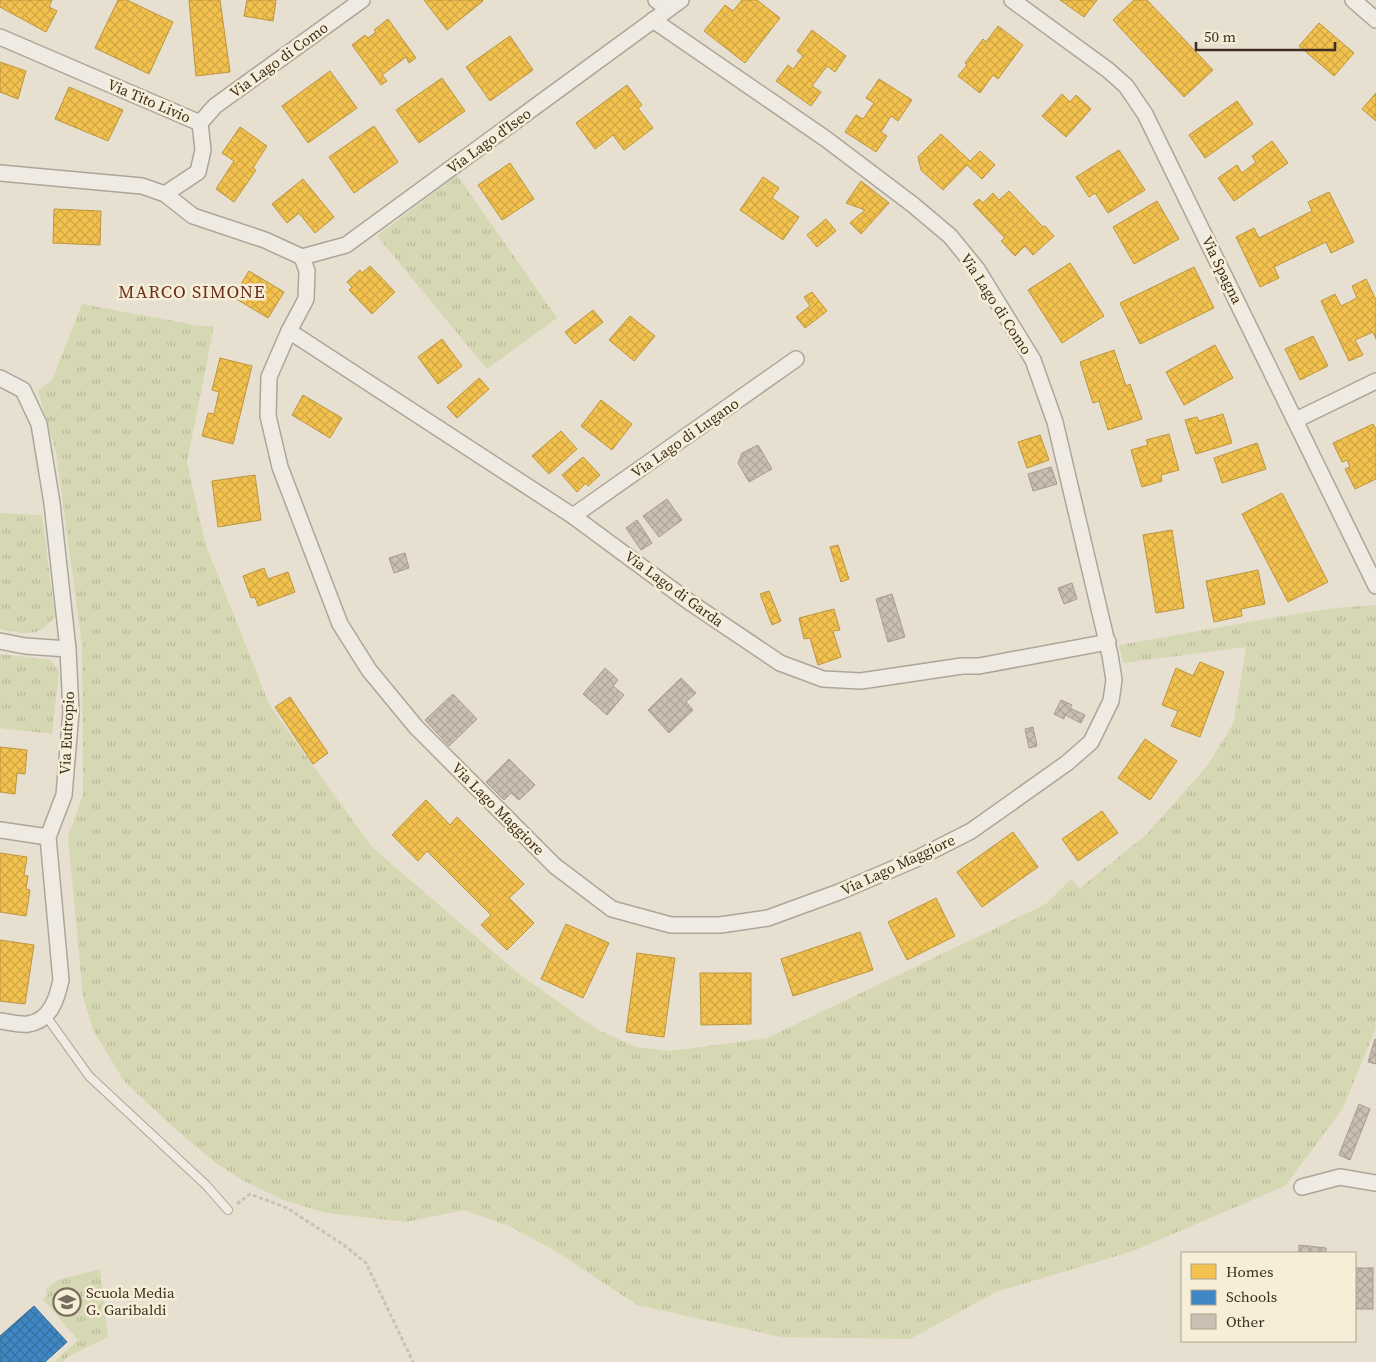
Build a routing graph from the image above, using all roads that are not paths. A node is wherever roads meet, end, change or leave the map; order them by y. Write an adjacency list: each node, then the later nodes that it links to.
1 (362, 0): 9 (street, Via Lago di Como)
2 (681, 0): 5 (street, Via Lago d'Iseo)
3 (1012, 0): 17 (street, Via Spagna)
4 (1353, 0): 7 (street)
5 (662, 5): 6 (street, Via Lago d'Iseo)
6 (653, 20): 12 (street, Via Lago d'Iseo); 21 (street, Via Lago di Como)
7 (1376, 20)
8 (0, 37): 9 (street, Via Tito Livio)
9 (200, 123): 11 (street, Via Tito Livio)
10 (0, 174): 11 (street)
11 (166, 194): 12 (street)
12 (302, 256): 13 (street, Via Lago Maggiore)
13 (289, 331): 18 (street, Via Lago di Garda); 21 (street, Via Lago Maggiore)
14 (796, 359): 18 (street, Via Lago di Lugano)
15 (0, 378): 22 (street, Via Eutropio)
16 (1376, 380): 17 (street)
17 (1296, 420): 19 (street, Via Spagna)
18 (573, 516): 21 (street, Via Lago di Garda)
19 (1376, 586)
20 (0, 641): 22 (street)
21 (1108, 642)
22 (68, 649): 24 (street, Via Eutropio)
23 (0, 830): 24 (street)
24 (48, 837): 25 (street, Via Eutropio)
25 (46, 1016): 26 (street); 29 (lane)
26 (0, 1021)
27 (1376, 1182): 28 (street)
28 (1302, 1187)
29 (228, 1210)

